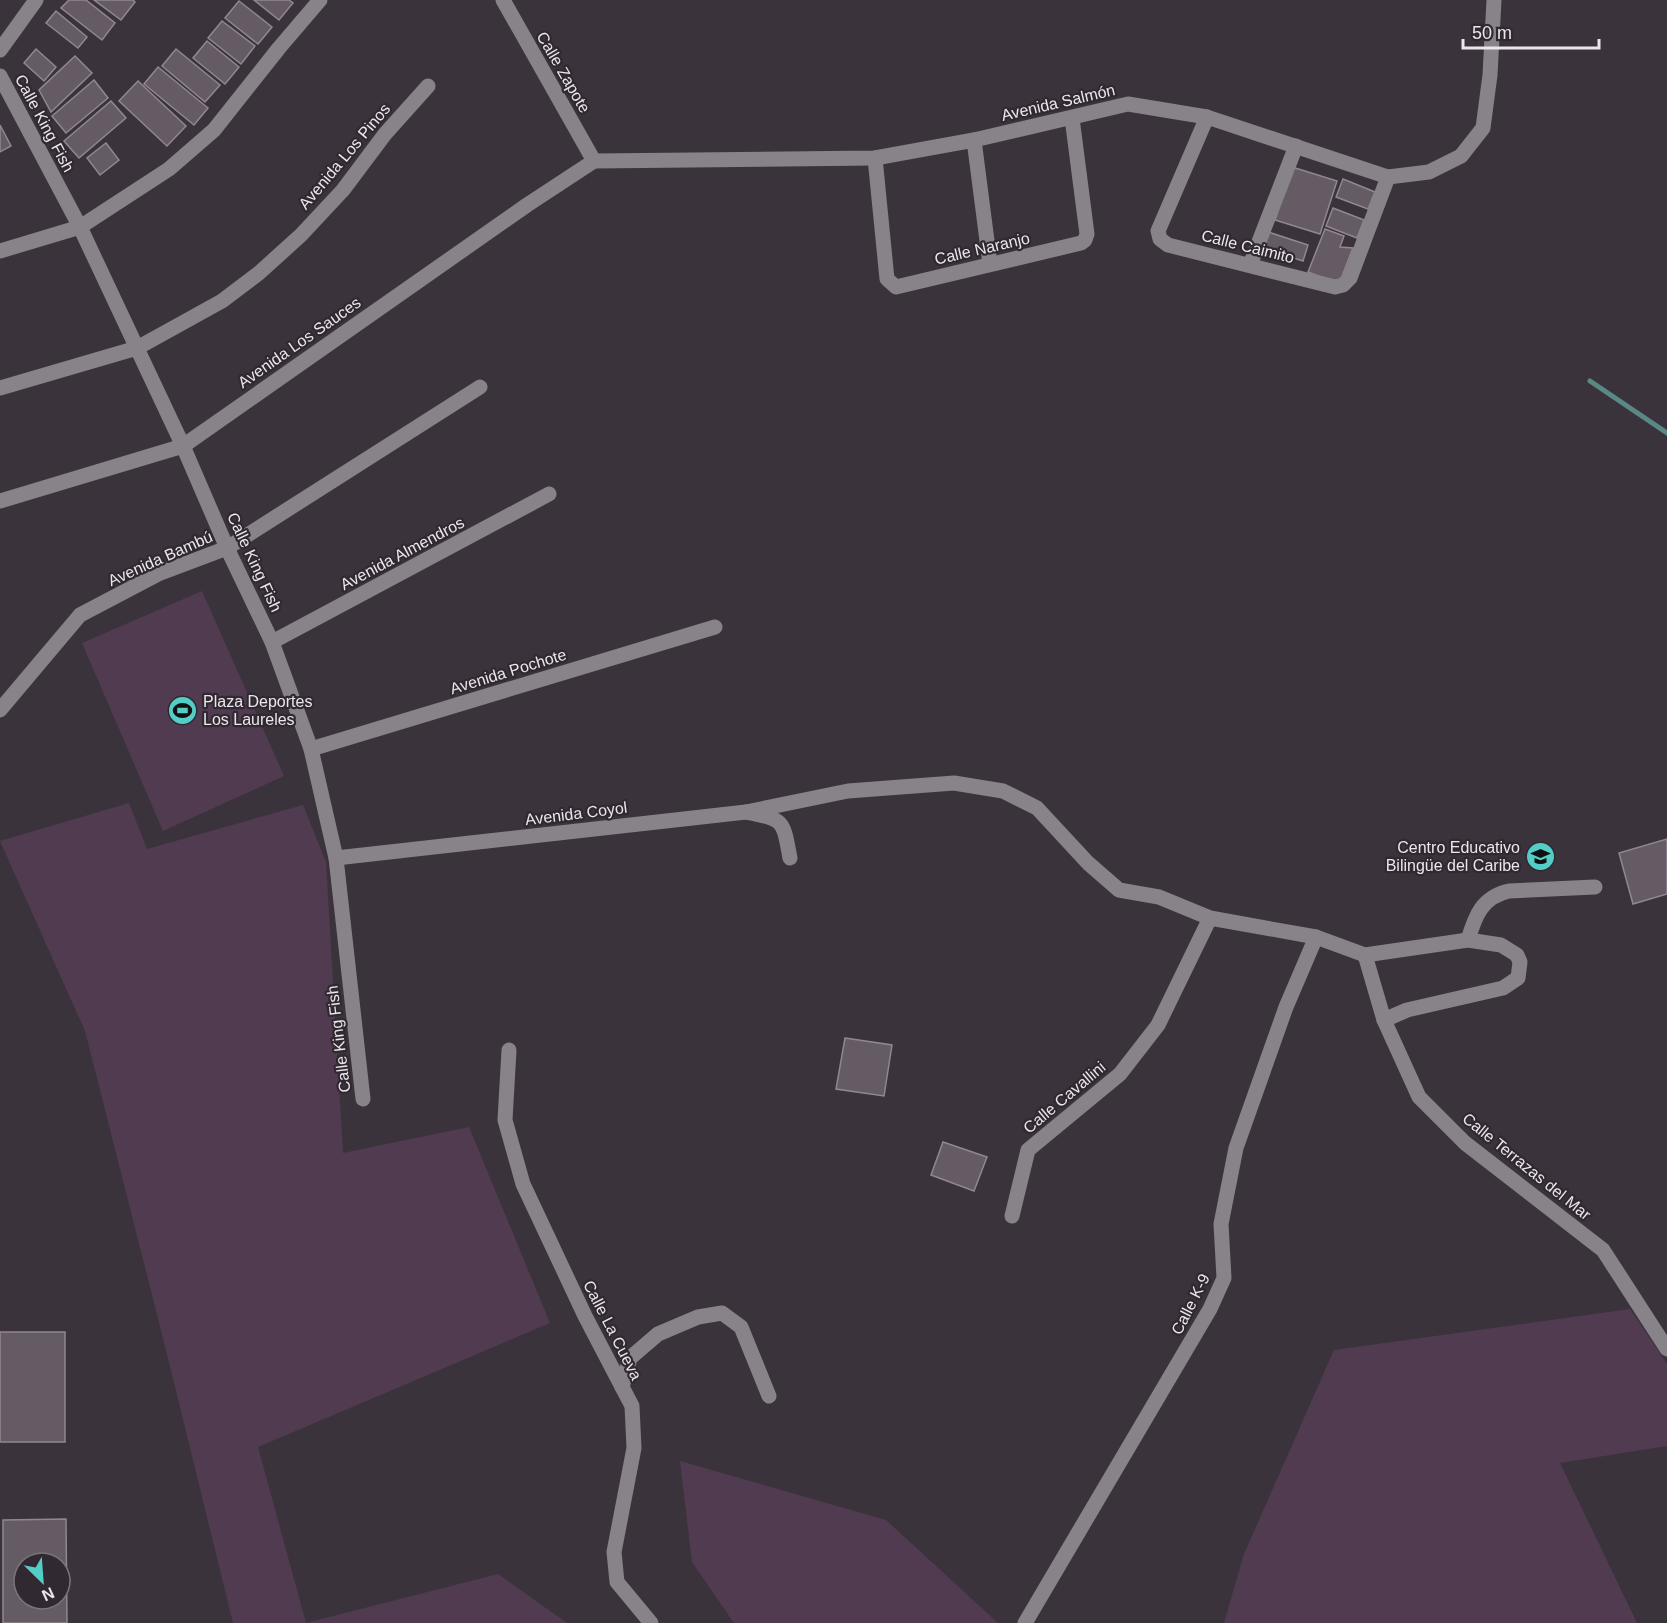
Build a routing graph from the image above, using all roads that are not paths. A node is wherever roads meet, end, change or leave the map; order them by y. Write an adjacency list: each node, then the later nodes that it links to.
1 (36, 0): 5 (street)
2 (320, 0): 15 (street)
3 (503, 0): 13 (street, Calle Zapote)
4 (1494, 0): 14 (street, Avenida Salmón)
5 (0, 50)
6 (0, 76): 15 (street, Calle King Fish)
7 (428, 86): 19 (street, Avenida Los Pinos)
8 (1207, 117): 9 (street, Avenida Salmón); 11 (street, Avenida Salmón); 18 (street, Calle Caimito)
9 (1072, 118): 10 (street, Avenida Salmón); 17 (street, Calle Naranjo)
10 (974, 140): 12 (street, Avenida Salmón); 17 (street)
11 (1296, 146): 14 (street, Avenida Salmón); 18 (street)
12 (875, 158): 13 (street, Avenida Salmón); 17 (street, Calle Naranjo)
13 (594, 161): 22 (street, Avenida Los Sauces)
14 (1388, 177): 18 (street, Calle Caimito)
15 (80, 227): 16 (street); 19 (street, Calle King Fish)
16 (0, 252)
17 (990, 264)
18 (1250, 266)
19 (137, 348): 21 (street, Avenida Los Pinos); 22 (street, Calle King Fish)
20 (480, 387): 25 (street, Avenida Bambú)
21 (0, 388)
22 (183, 446): 24 (street, Avenida Los Sauces); 25 (street, Calle King Fish)
23 (549, 494): 27 (street, Avenida Almendros)
24 (0, 501)
25 (227, 548): 27 (street, Calle King Fish); 28 (street, Avenida Bambú)
26 (715, 627): 29 (street, Avenida Pochote)
27 (272, 642): 29 (street, Calle King Fish)
28 (0, 710)
29 (311, 749): 31 (street, Calle King Fish)
30 (746, 812): 31 (street, Avenida Coyol); 32 (street, Avenida Coyol); 34 (street)
31 (336, 858): 40 (street, Calle King Fish)
32 (789, 858)
33 (1594, 887): 36 (street)
34 (1210, 918): 35 (street); 41 (street, Calle Cavallini)
35 (1316, 937): 37 (street); 46 (street, Calle K-9)
36 (1468, 940): 37 (street); 38 (street)
37 (1365, 955): 38 (street, Calle Terrazas del Mar)
38 (1384, 1020): 42 (street, Calle Terrazas del Mar)
39 (509, 1050): 43 (street, Calle La Cueva)
40 (363, 1099)
41 (1012, 1216)
42 (1667, 1349)
43 (622, 1387): 44 (street); 45 (street, Calle La Cueva)
44 (770, 1396)
45 (651, 1623)
46 (1025, 1623)

